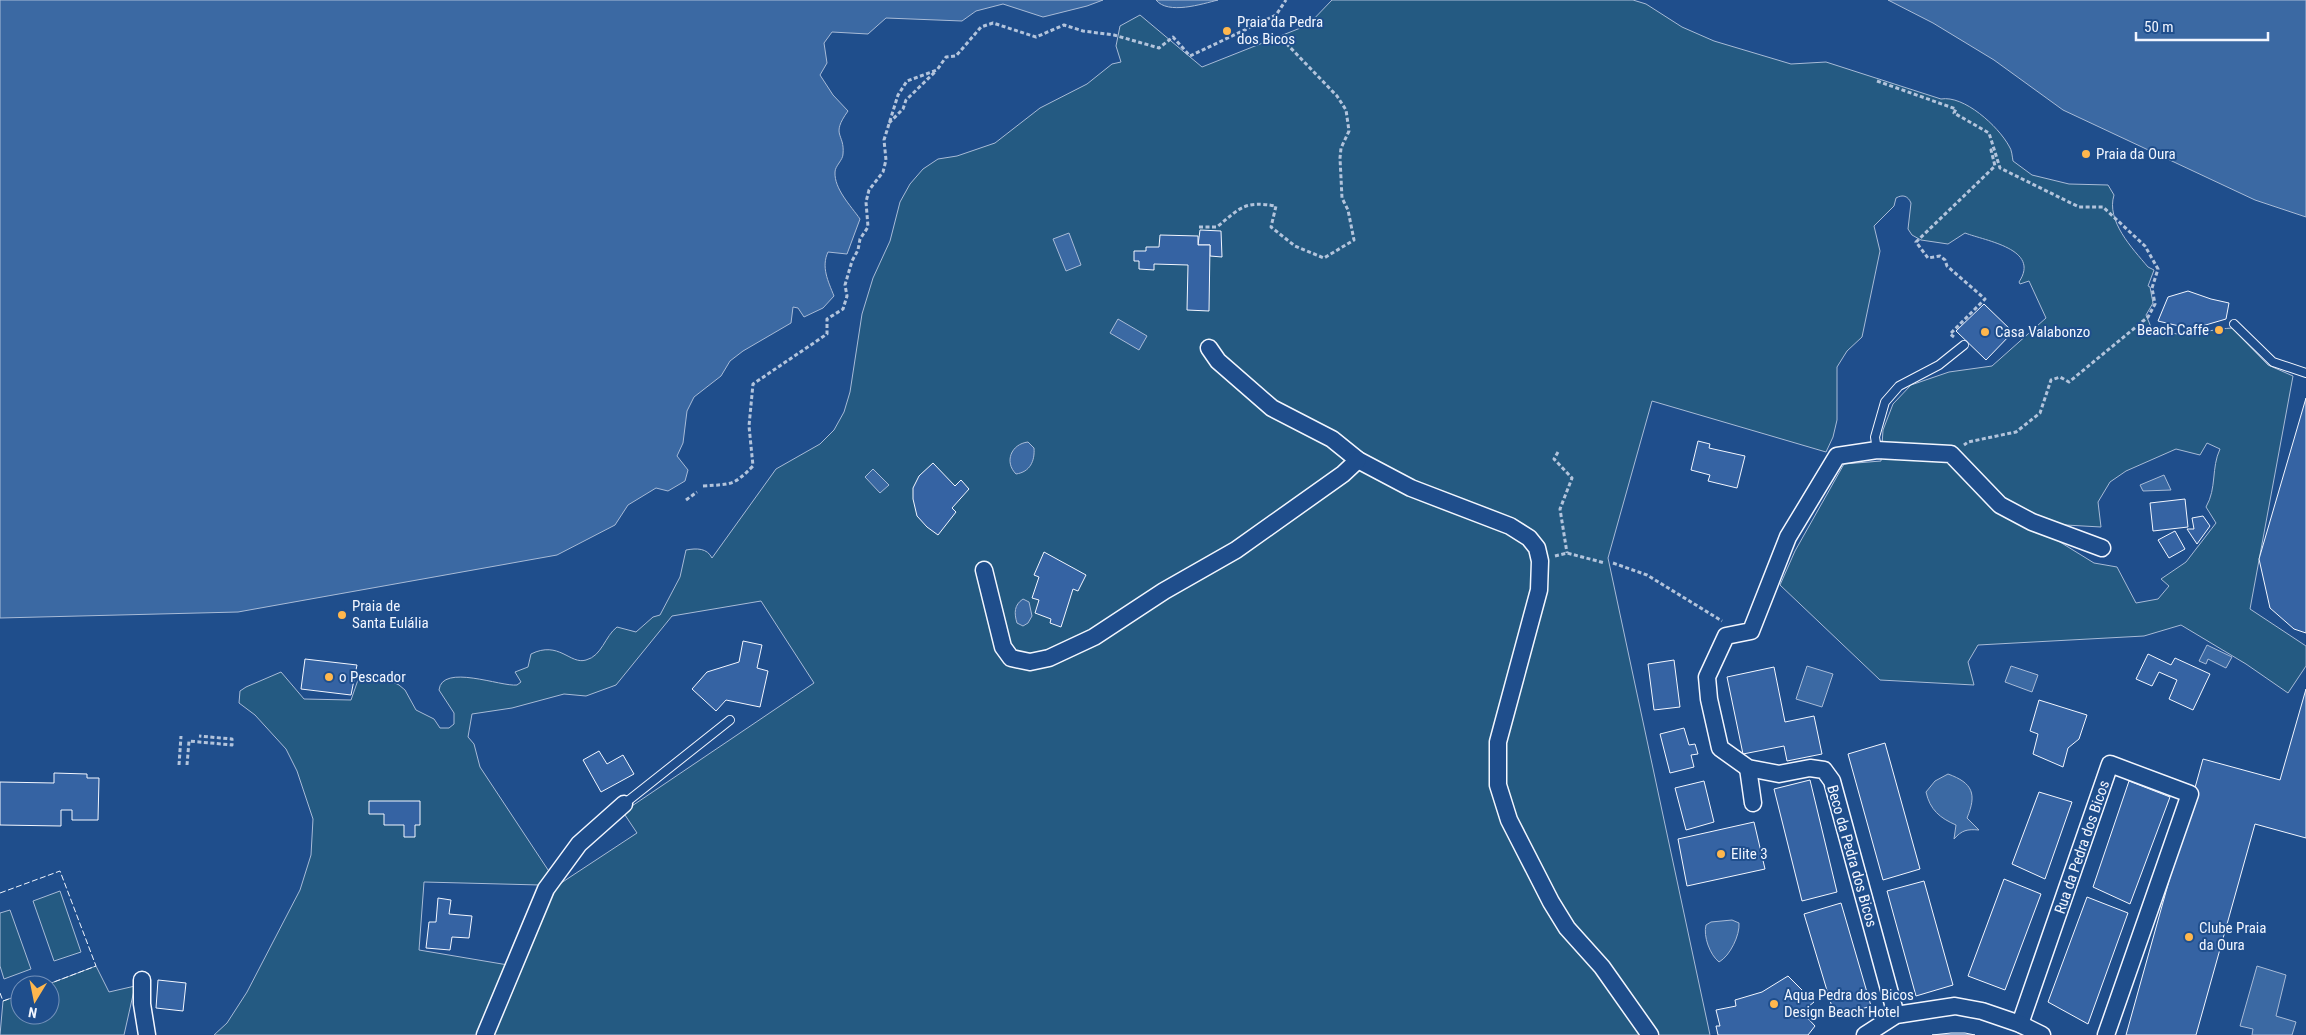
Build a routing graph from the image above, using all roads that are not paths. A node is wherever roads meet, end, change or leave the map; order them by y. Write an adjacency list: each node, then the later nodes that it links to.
1 (2234, 324): 4 (lane)
2 (1964, 345): 5 (lane)
3 (1209, 348): 6 (street)
4 (2306, 373)
5 (1878, 450): 7 (street); 10 (street, Beco da Pedra dos Bicos)
6 (1358, 460): 8 (street); 18 (street)
7 (2102, 548)
8 (984, 570)
9 (730, 720): 12 (lane)
10 (1748, 768): 11 (street); 14 (street, Beco da Pedra dos Bicos)
11 (1753, 803)
12 (624, 804): 17 (street)
13 (142, 980): 16 (street)
14 (1896, 1015): 15 (street); 19 (street)
15 (2020, 1024): 20 (street); 21 (street, Rua da Pedra dos Bicos)
16 (147, 1035)
17 (485, 1035)
18 (1650, 1035)
19 (1865, 1035)
20 (2042, 1035)
21 (2106, 1035)

